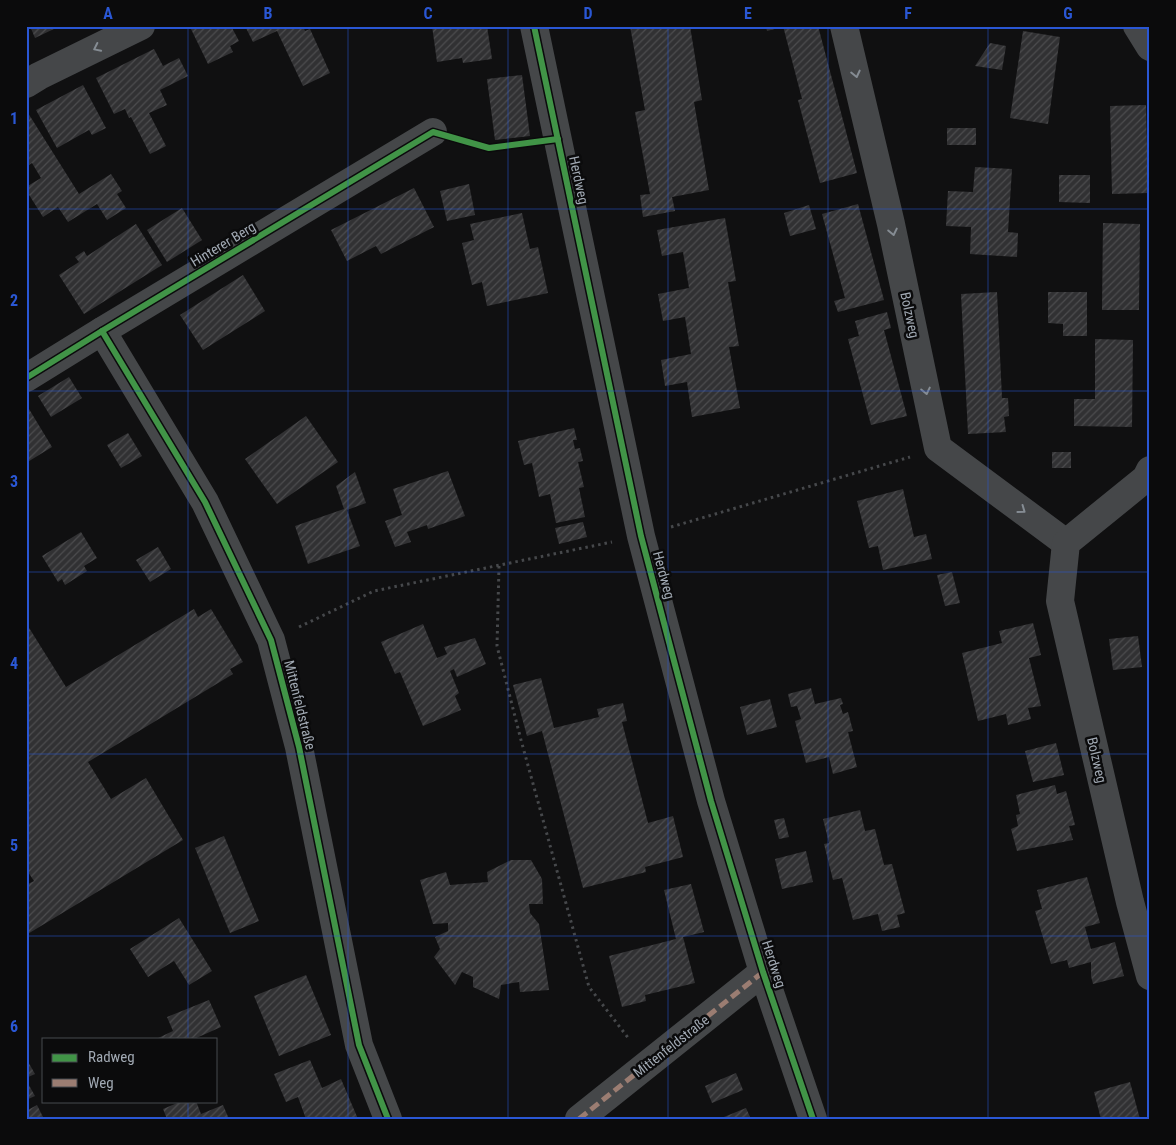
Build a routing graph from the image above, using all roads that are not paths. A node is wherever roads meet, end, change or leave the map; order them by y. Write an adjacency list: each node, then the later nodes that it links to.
1 (141, 26): 6 (street, one-way to 6)
2 (534, 26): 12 (street, Herdweg)
3 (844, 26): 11 (street, Bolzweg, one-way to 11)
4 (1138, 26): 5 (street)
5 (1150, 46)
6 (26, 84)
7 (433, 132): 8 (street, Hinterer Berg)
8 (102, 331): 9 (street, Hinterer Berg); 14 (street, Mittenfeldstraße)
9 (26, 378)
10 (1150, 470): 11 (street)
11 (1066, 543): 13 (street, Bolzweg)
12 (763, 972): 15 (street, Mittenfeldstraße); 16 (street, Herdweg)
13 (1150, 976)
14 (388, 1119)
15 (579, 1119)
16 (813, 1119)

